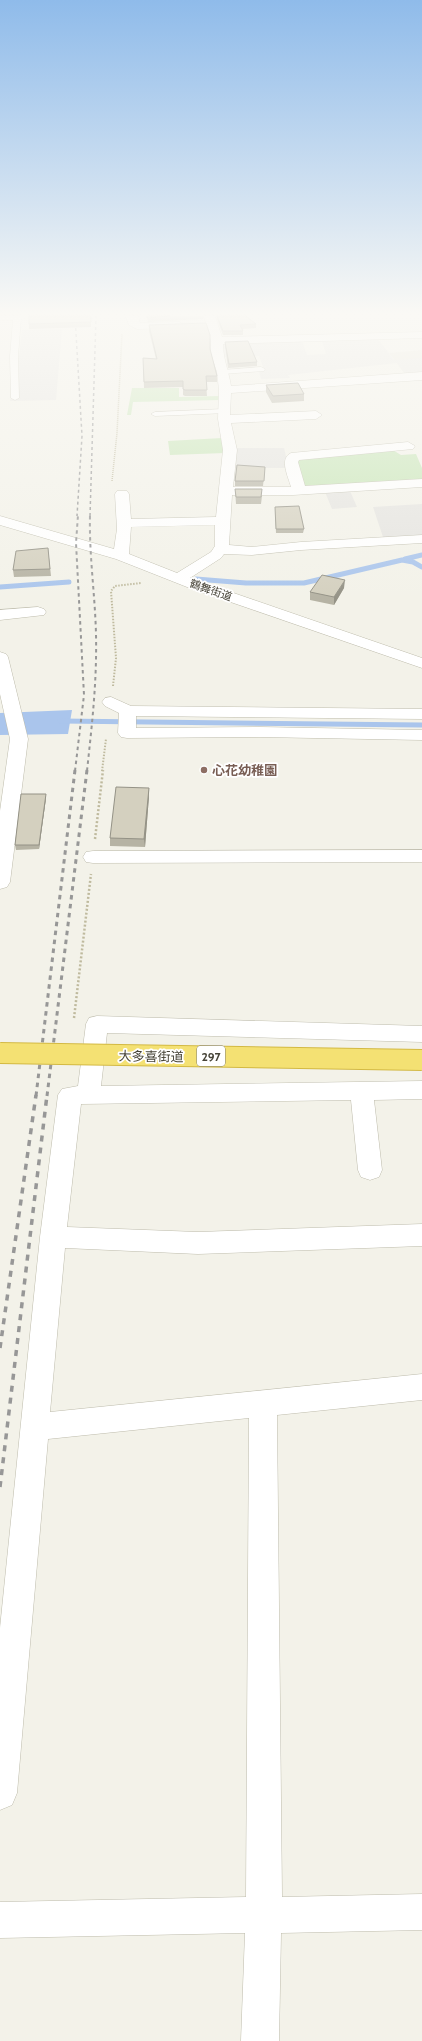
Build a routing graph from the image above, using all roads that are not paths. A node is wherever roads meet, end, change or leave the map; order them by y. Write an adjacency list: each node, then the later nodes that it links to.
1 (224, 411): 3 (street)
2 (154, 414): 3 (lane)
3 (224, 415): 4 (street); 8 (street)
4 (316, 416)
5 (408, 446): 7 (street)
6 (422, 483): 7 (street)
7 (299, 490): 8 (street)
8 (225, 491): 11 (street)
9 (122, 494): 12 (street)
10 (0, 520): 15 (street, 鶴舞街道)
11 (223, 521): 12 (street); 14 (street)
12 (124, 523): 15 (street)
13 (422, 539): 14 (street)
14 (222, 549): 16 (street)
15 (121, 556): 16 (street, 鶴舞街道)
16 (178, 578): 20 (street, 鶴舞街道)
17 (38, 612): 18 (street)
18 (0, 615)
19 (0, 657): 27 (street)
20 (422, 663)
21 (111, 702): 22 (street)
22 (128, 711): 23 (street); 25 (street)
23 (258, 713): 24 (street); 25 (street)
24 (422, 714)
25 (260, 732): 26 (street)
26 (422, 735)
27 (19, 737): 28 (street); 29 (street)
28 (0, 739)
29 (6, 804): 30 (street)
30 (2, 856): 33 (street)
31 (422, 856): 32 (street)
32 (93, 857)
33 (0, 882)
34 (422, 1034): 39 (street)
35 (0, 1053): 36 (highway, 大多喜街道 / 297, bridge)
36 (422, 1060)
37 (361, 1090): 38 (street); 39 (street); 40 (street)
38 (422, 1090)
39 (88, 1095): 42 (street)
40 (370, 1170)
41 (422, 1235): 42 (street)
42 (53, 1237): 45 (street)
43 (422, 1387): 44 (street)
44 (263, 1404): 45 (street); 48 (street)
45 (34, 1427): 46 (street)
46 (0, 1793)
47 (422, 1912): 48 (street)
48 (264, 1914): 49 (street); 51 (street)
49 (0, 1920): 50 (street)
50 (0, 1924)
51 (260, 2041)

